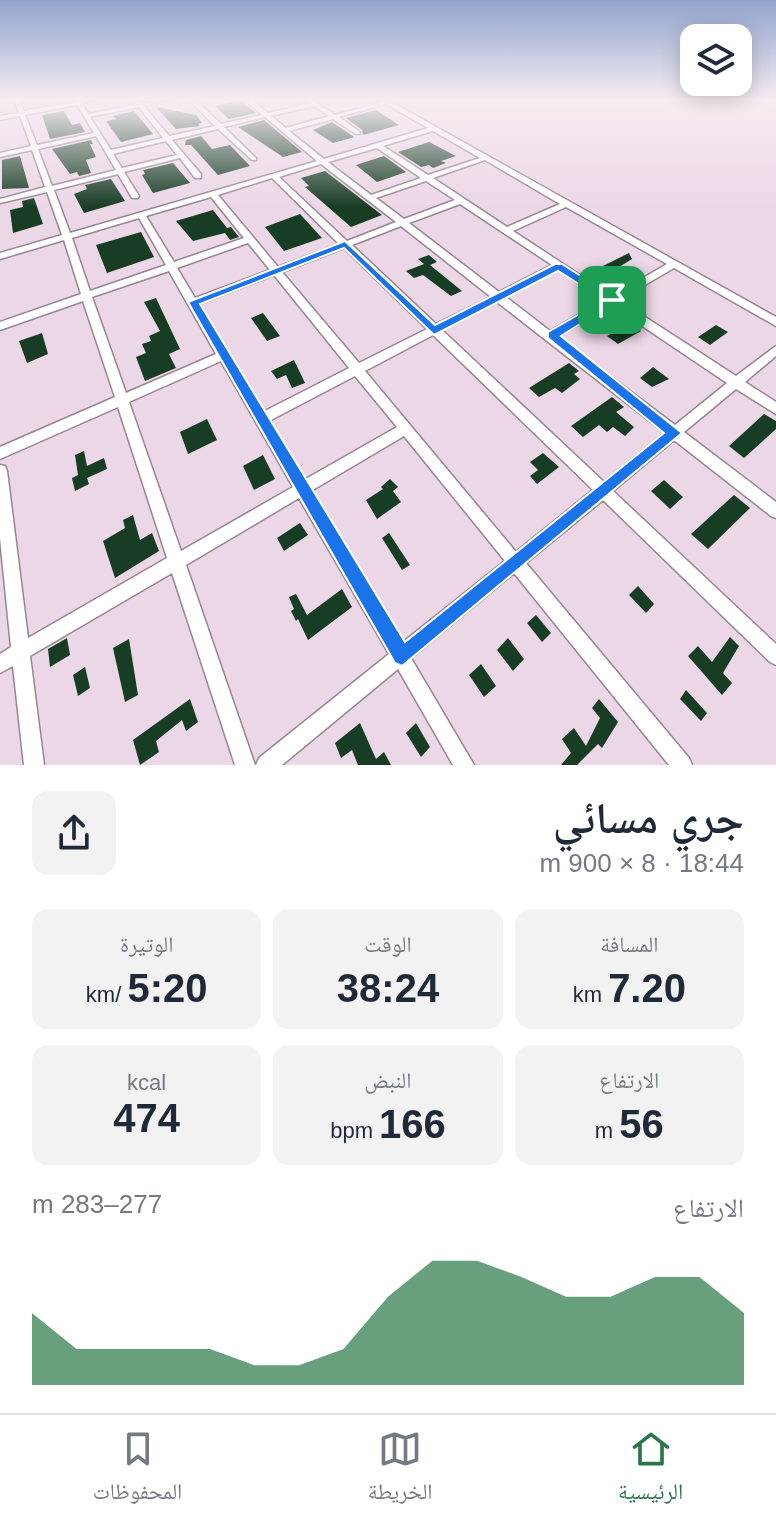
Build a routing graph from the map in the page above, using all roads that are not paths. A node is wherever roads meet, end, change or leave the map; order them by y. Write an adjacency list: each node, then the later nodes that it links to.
1 (28, 136): 12 (street)
2 (89, 136): 12 (street)
3 (98, 136): 13 (street)
4 (164, 136): 10 (street)
5 (180, 136): 10 (street)
6 (229, 136): 17 (street)
7 (292, 136): 18 (street)
8 (410, 136): 11 (street)
9 (445, 136): 16 (street)
10 (167, 139): 13 (street); 15 (street)
11 (377, 145): 18 (street); 22 (street)
12 (32, 148): 14 (street); 23 (street)
13 (108, 153): 19 (street)
14 (0, 155)
15 (181, 156): 19 (street); 21 (street)
16 (485, 158): 22 (street); 29 (street)
17 (254, 159)
18 (322, 161): 20 (street); 26 (street)
19 (120, 171): 23 (street); 25 (street)
20 (273, 175): 24 (street); 35 (street)
21 (198, 176)
22 (427, 178): 26 (street); 28 (street)
23 (48, 189): 27 (street); 33 (street)
24 (212, 193): 30 (street); 34 (street)
25 (135, 196)
26 (372, 197): 31 (street)
27 (0, 201)
28 (460, 201): 31 (street); 32 (street)
29 (566, 204): 32 (street); 37 (street)
30 (141, 215): 33 (street); 39 (street)
31 (404, 222): 35 (street); 42 (street)
32 (506, 231): 38 (street)
33 (67, 237): 36 (street); 41 (street)
34 (250, 239): 39 (street); 40 (street)
35 (345, 244): 40 (street); 47 (street)
36 (0, 256)
37 (674, 264): 43 (street); 45 (street)
38 (558, 266): 42 (street); 43 (street)
39 (172, 267): 41 (street); 44 (street)
40 (277, 271): 44 (street); 51 (street)
41 (87, 296): 46 (street); 53 (street)
42 (501, 296): 47 (street); 48 (street)
43 (612, 300): 48 (street); 52 (street)
44 (194, 302): 50 (street)
45 (776, 322)
46 (0, 326)
47 (434, 331): 51 (street); 61 (street)
48 (552, 335): 57 (street)
49 (776, 350): 52 (street)
50 (224, 355): 53 (street); 55 (street)
51 (358, 368): 55 (street); 56 (street)
52 (737, 382): 54 (street); 57 (street)
53 (121, 399): 58 (street); 65 (street)
54 (776, 409)
55 (263, 418): 60 (street)
56 (405, 429): 60 (street); 64 (street)
57 (674, 433): 61 (street); 62 (street)
58 (0, 453)
59 (0, 471): 63 (street)
60 (304, 488): 65 (street); 67 (street)
61 (604, 491): 64 (street); 68 (street)
62 (776, 511)
63 (4, 547): 66 (street)
64 (515, 562): 67 (street); 74 (street)
65 (176, 563): 66 (street); 71 (street)
66 (21, 652): 69 (street); 70 (street)
67 (402, 656): 72 (street); 73 (street)
68 (776, 656)
69 (0, 664)
70 (34, 765)
71 (245, 765)
72 (266, 765)
73 (464, 765)
74 (682, 765)

